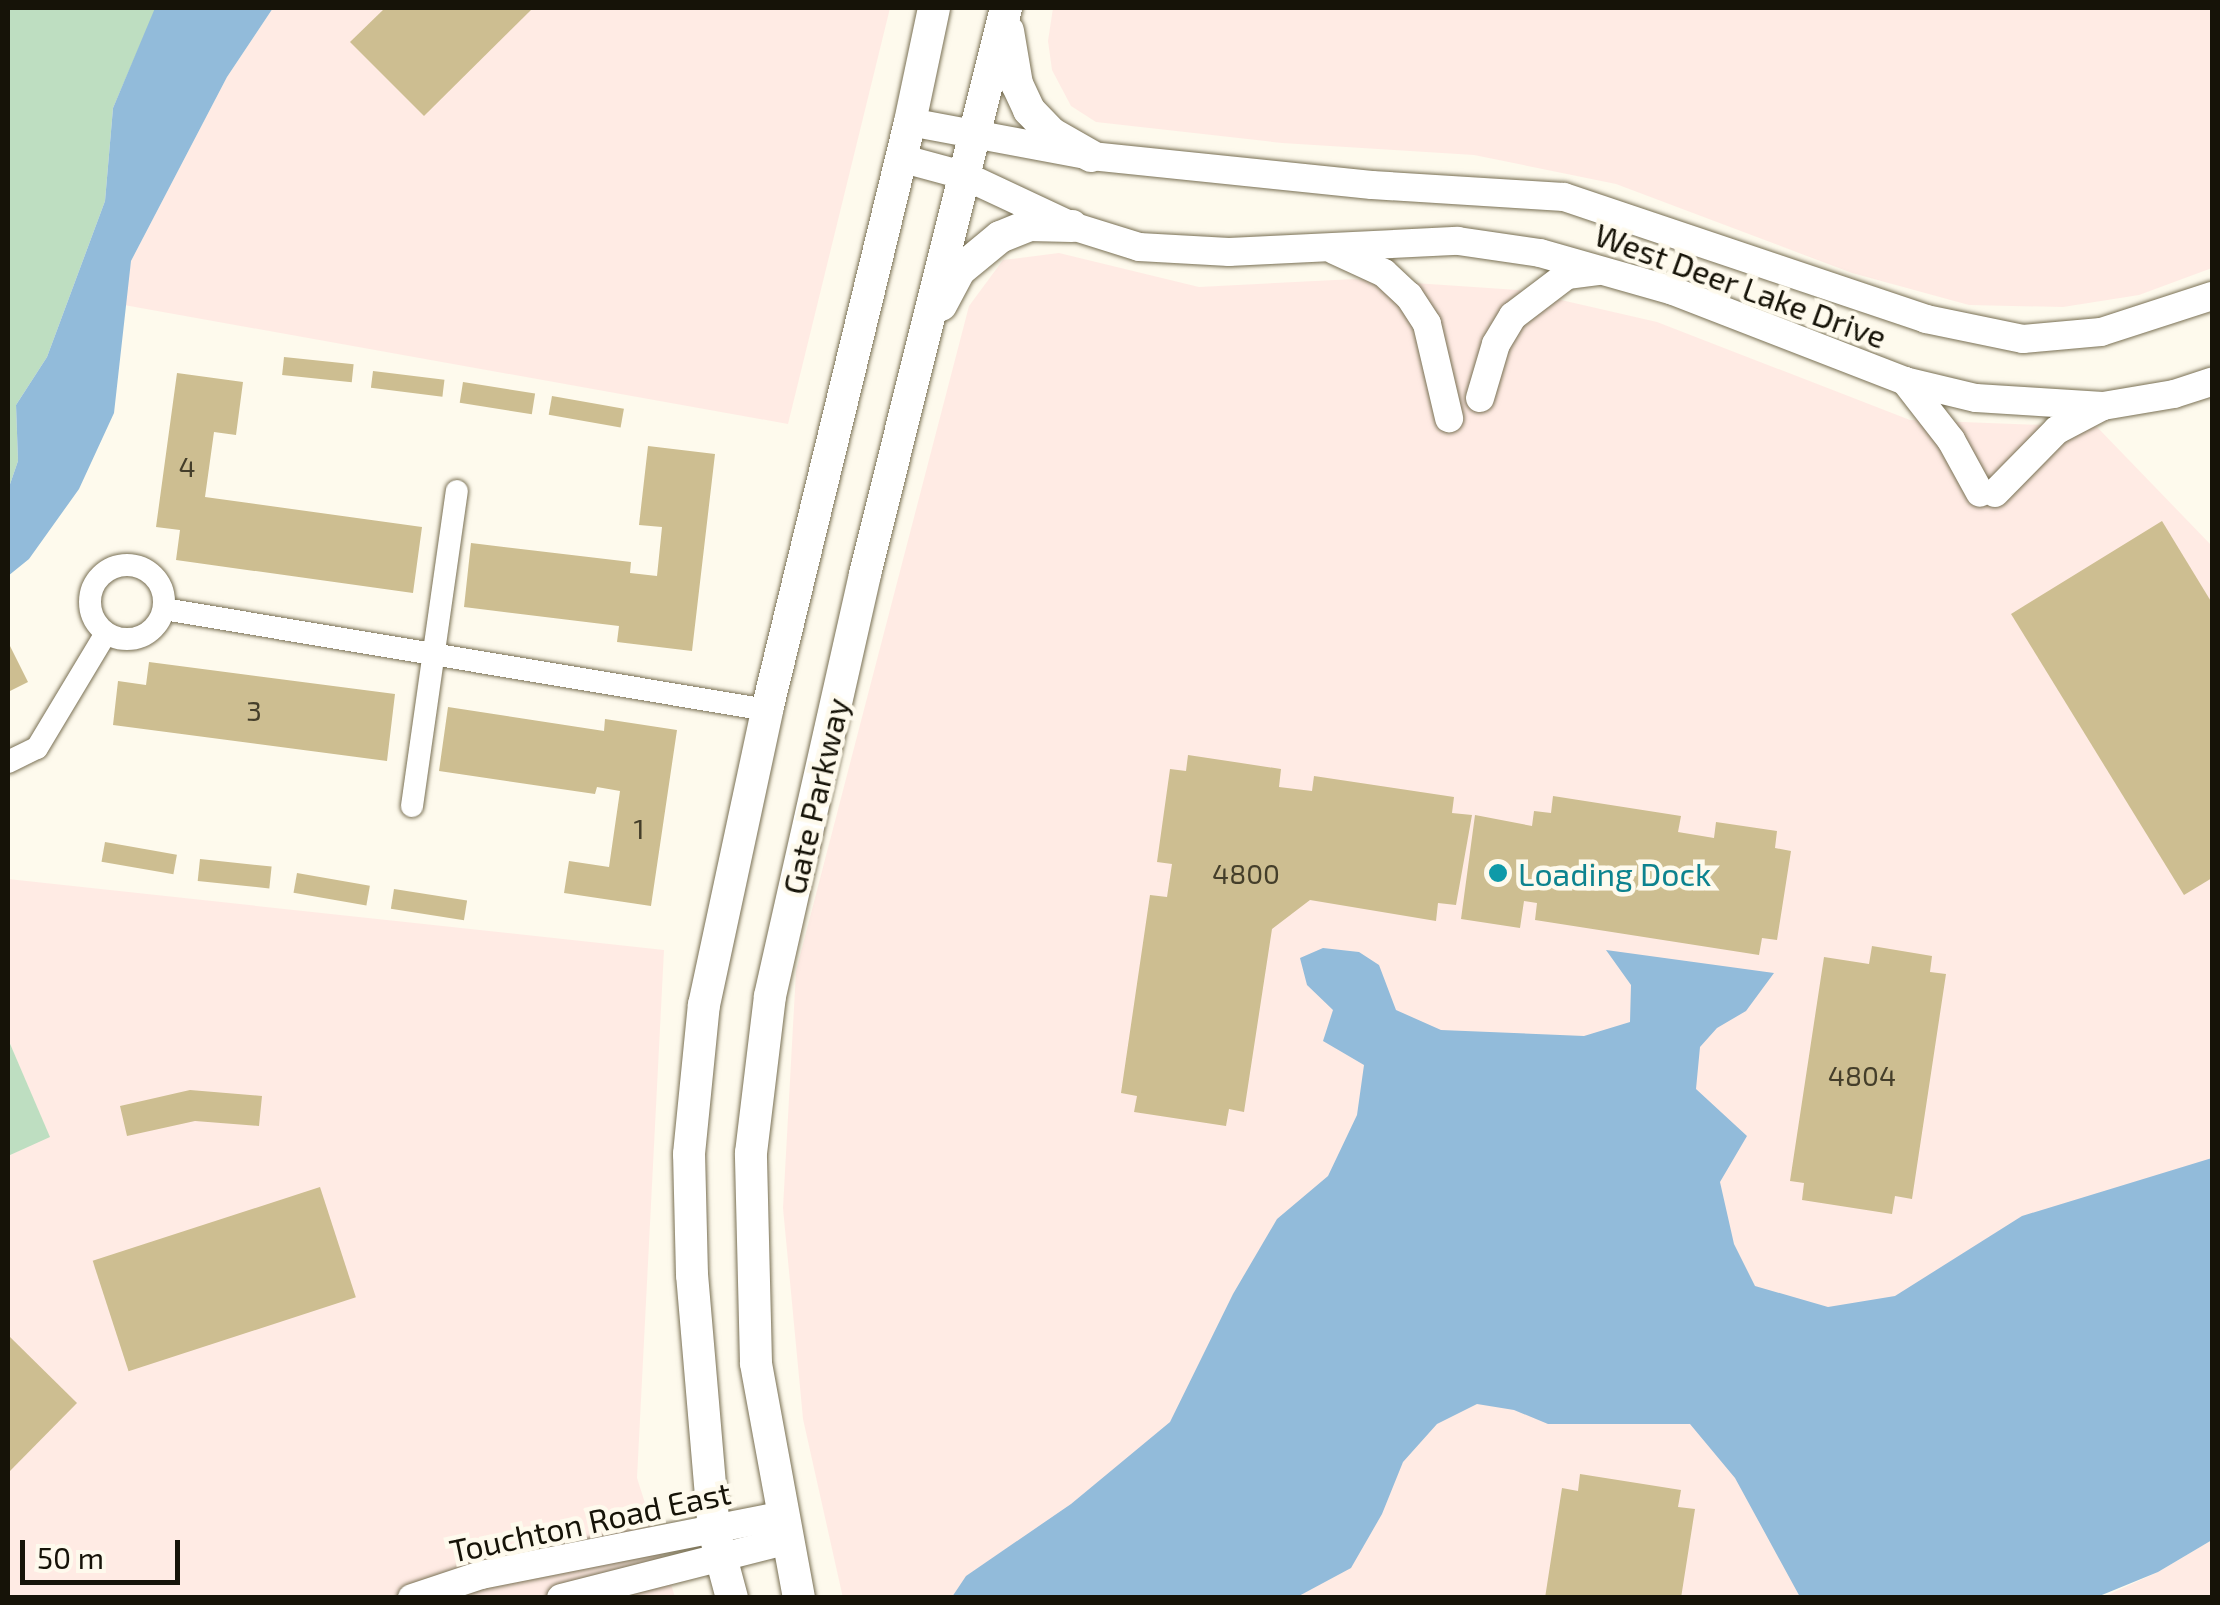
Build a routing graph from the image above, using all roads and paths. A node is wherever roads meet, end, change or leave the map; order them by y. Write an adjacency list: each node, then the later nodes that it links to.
1 (934, 8): 3 (main road, Gate Parkway)
2 (1007, 8): 4 (main road, Gate Parkway); 5 (main road)
3 (910, 122): 4 (street, West Deer Lake Drive); 6 (main road, Gate Parkway)
4 (974, 138): 5 (street, West Deer Lake Drive); 7 (main road, Gate Parkway)
5 (1091, 156): 11 (street, West Deer Lake Drive)
6 (900, 158): 7 (street, West Deer Lake Drive); 22 (main road, Gate Parkway)
7 (963, 174): 8 (street, West Deer Lake Drive); 12 (main road, Gate Parkway)
8 (1072, 226): 9 (street, West Deer Lake Drive); 12 (main road)
9 (1328, 248): 10 (street, West Deer Lake Drive); 17 (street)
10 (1602, 270): 13 (street, West Deer Lake Drive); 15 (street)
11 (2212, 296)
12 (922, 340): 25 (main road, Gate Parkway)
13 (1905, 381): 16 (street, West Deer Lake Drive); 16 (street)
14 (2212, 382): 16 (street, West Deer Lake Drive)
15 (1480, 398)
16 (2103, 406)
17 (1449, 418)
18 (457, 491): 21 (street)
19 (164, 609): 20 (street); 20 (street); 21 (street)
20 (106, 633): 23 (street)
21 (434, 654): 22 (street); 24 (street)
22 (767, 710): 26 (main road, Gate Parkway)
23 (8, 762)
24 (412, 806)
25 (786, 1527): 26 (street, Touchton Road East); 30 (main road, Gate Parkway)
26 (717, 1545): 27 (street, Touchton Road East); 28 (street, Touchton Road East); 29 (main road, Gate Parkway)
27 (412, 1598)
28 (561, 1598)
29 (732, 1598)
30 (799, 1598)

